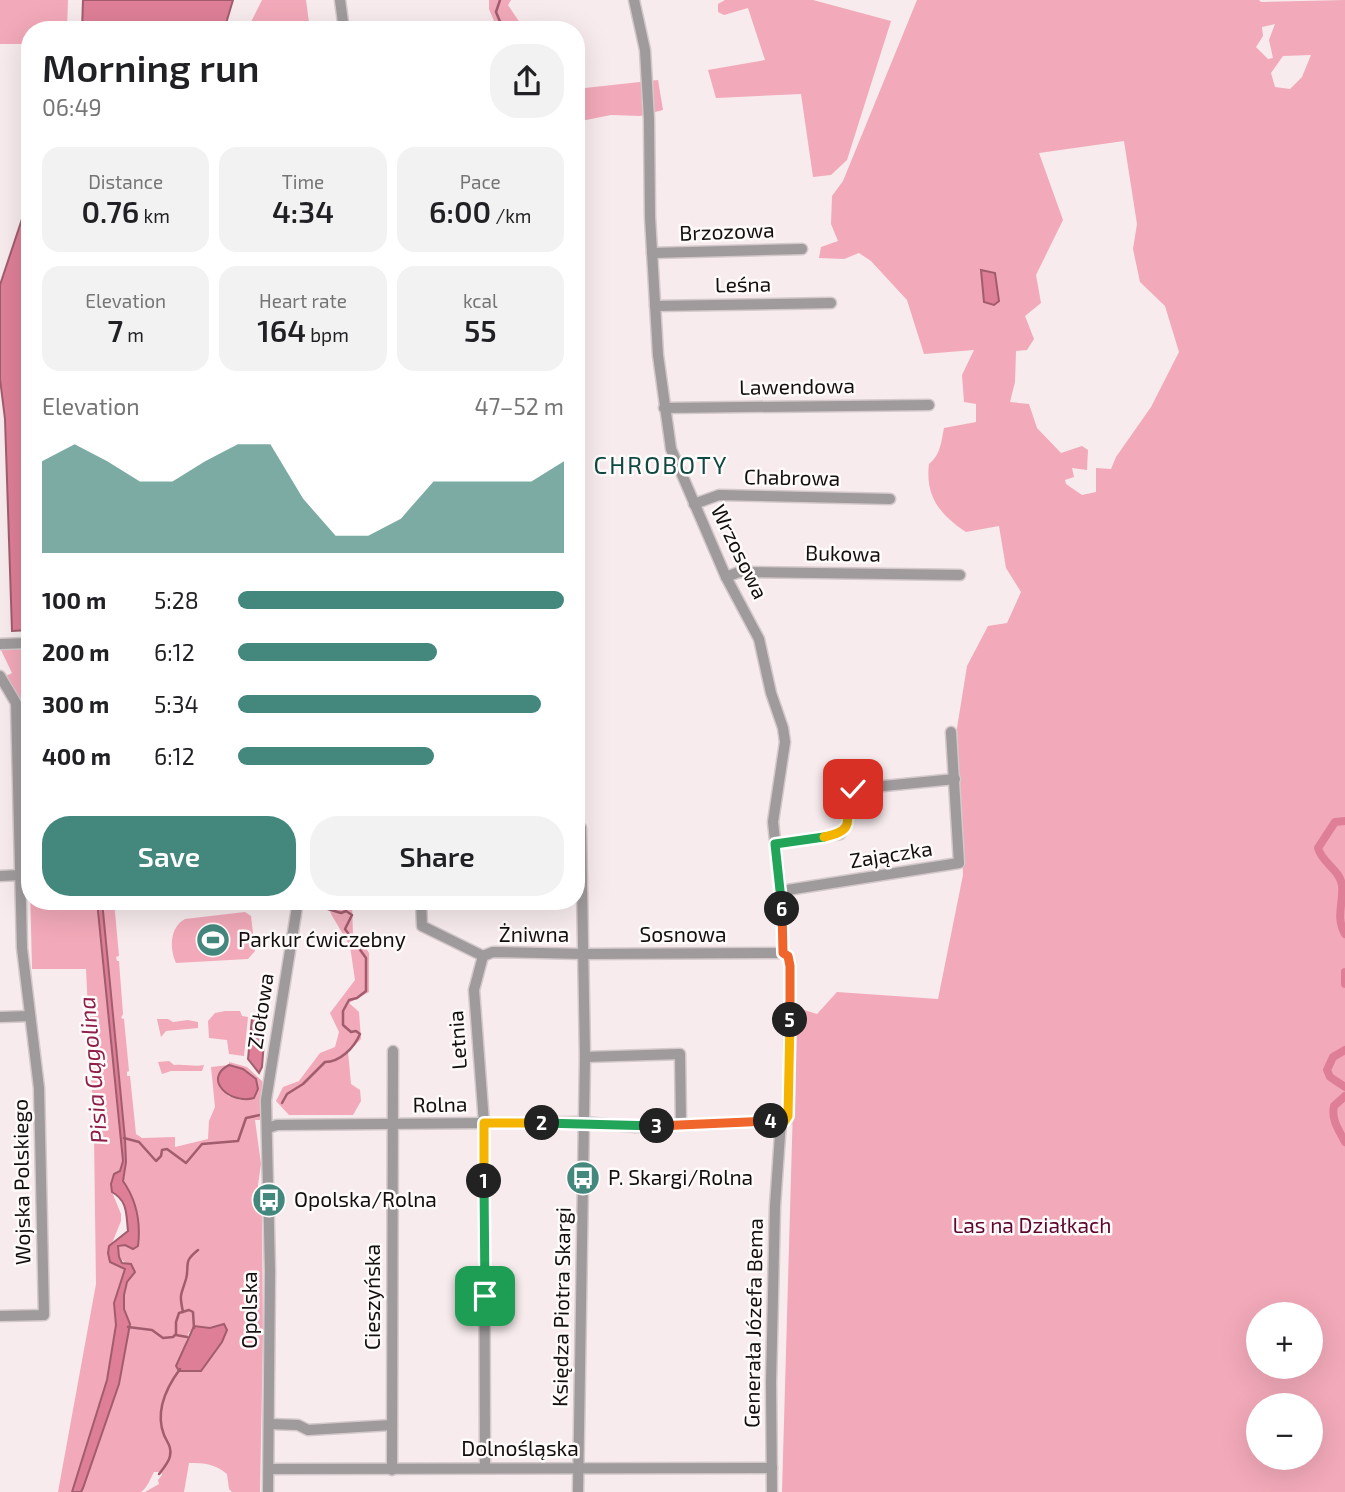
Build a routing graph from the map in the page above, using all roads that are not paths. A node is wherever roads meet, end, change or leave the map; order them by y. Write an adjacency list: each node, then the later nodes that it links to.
1 (340, 0): 3 (street)
2 (634, 0): 5 (street, Wrzosowa)
3 (343, 21)
4 (802, 249): 5 (street, Brzozowa)
5 (652, 253): 7 (street, Wrzosowa)
6 (831, 303): 7 (street, Leśna)
7 (655, 306): 9 (street, Wrzosowa)
8 (929, 405): 9 (street, Lawendowa)
9 (664, 408): 11 (street, Wrzosowa)
10 (890, 499): 11 (street, Chabrowa)
11 (694, 504): 13 (street, Wrzosowa)
12 (960, 575): 13 (street, Bukowa)
13 (726, 577): 19 (street, Wrzosowa)
14 (21, 643): 15 (street)
15 (0, 644)
16 (0, 676): 20 (street, Wojska Polskiego)
17 (951, 732): 18 (street, Zajączka)
18 (955, 779): 19 (street); 22 (street, Zajączka)
19 (775, 844): 22 (street, Wrzosowa)
20 (20, 875): 21 (street); 29 (street, Wojska Polskiego)
21 (0, 876)
22 (781, 891): 26 (street, Wrzosowa)
23 (297, 910): 36 (street, Ziołowa)
24 (421, 910): 28 (street)
25 (583, 910): 27 (street, Księdza Piotra Skargi)
26 (783, 953): 27 (street, Sosnowa); 33 (street, Generała Józefa Bema)
27 (584, 954): 28 (street, Żniwna); 32 (street, Księdza Piotra Skargi)
28 (483, 956): 35 (street, Letnia)
29 (30, 1016): 30 (street); 39 (street, Wojska Polskiego)
30 (0, 1017)
31 (393, 1051): 37 (street, Cieszyńska)
32 (585, 1057): 34 (street, Księdza Piotra Skargi); 38 (street)
33 (781, 1121): 38 (street, Rolna); 44 (street, Generała Józefa Bema)
34 (584, 1122): 35 (street, Rolna); 38 (street, Rolna); 43 (street, Księdza Piotra Skargi)
35 (484, 1123): 37 (street, Rolna); 42 (street, Letnia)
36 (267, 1124): 37 (street, Rolna); 40 (street, Opolska)
37 (392, 1124): 41 (street, Cieszyńska)
38 (681, 1124)
39 (0, 1316)
40 (269, 1424): 41 (street); 45 (street, Opolska)
41 (392, 1425): 46 (street, Cieszyńska)
42 (485, 1468): 43 (street, Dolnośląska); 46 (street, Dolnośląska)
43 (579, 1468): 44 (street, Dolnośląska); 48 (street, Księdza Piotra Skargi)
44 (772, 1468): 49 (street, Generała Józefa Bema)
45 (269, 1469): 46 (street, Dolnośląska); 47 (street, Opolska)
46 (391, 1470)
47 (268, 1492)
48 (578, 1492)
49 (772, 1492)

